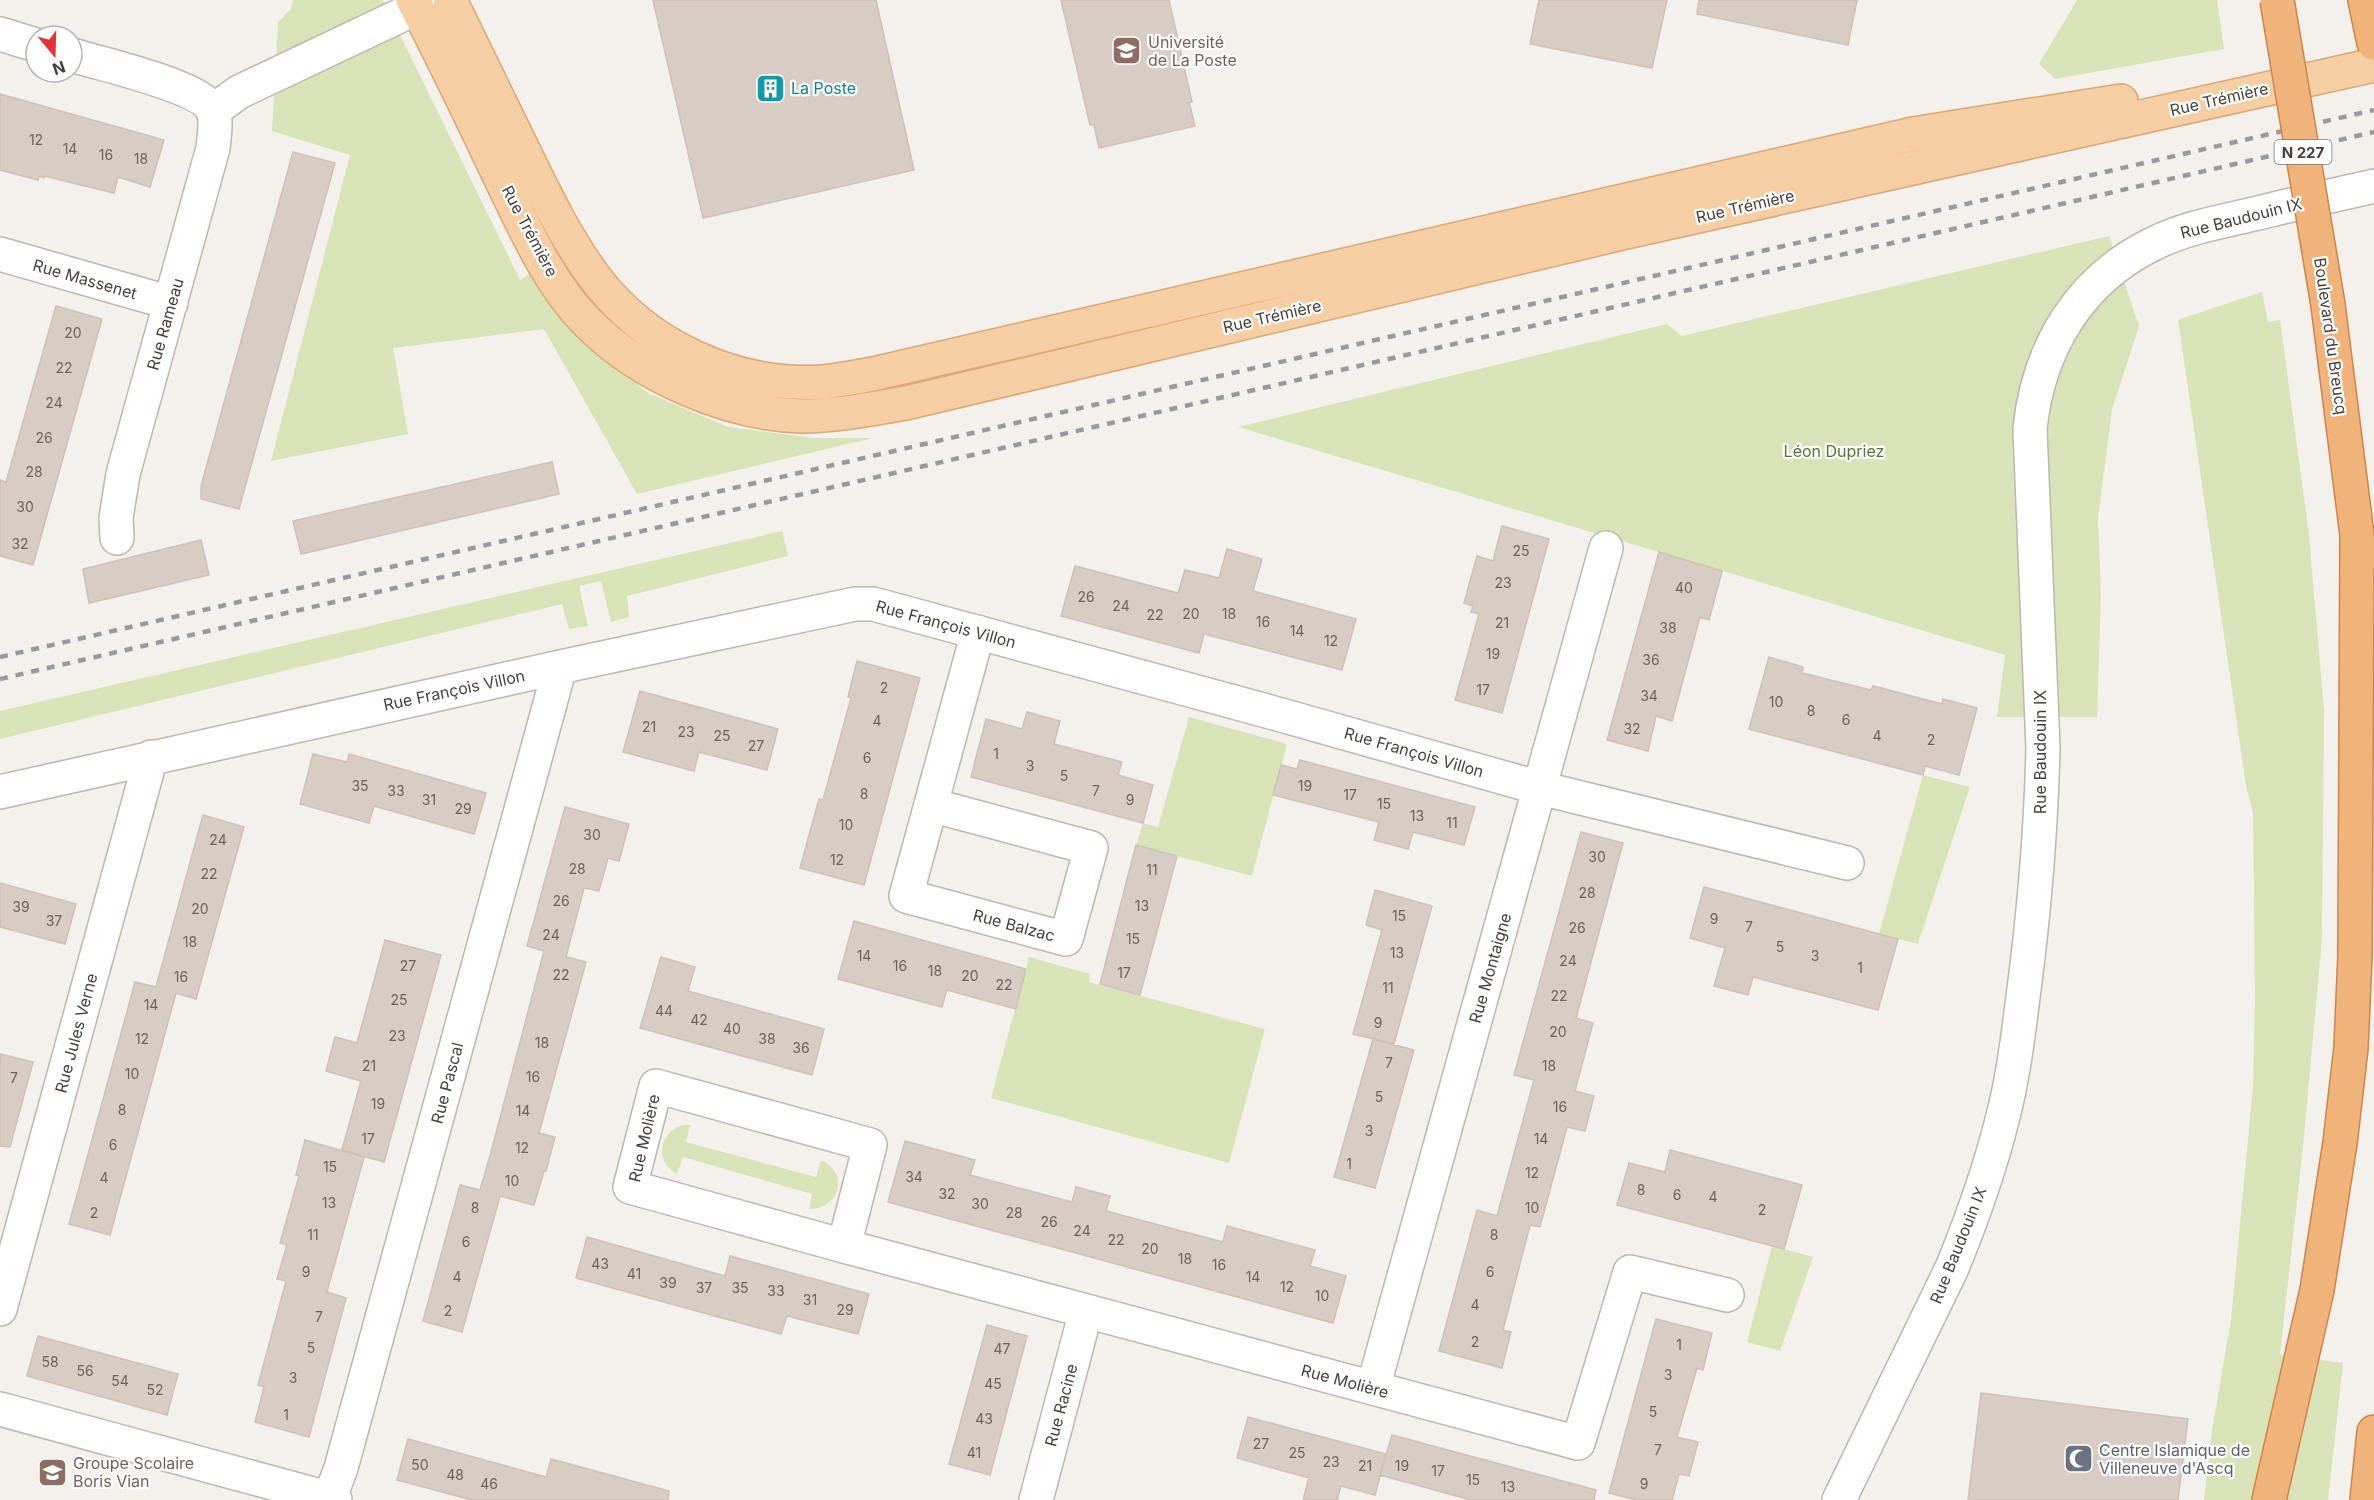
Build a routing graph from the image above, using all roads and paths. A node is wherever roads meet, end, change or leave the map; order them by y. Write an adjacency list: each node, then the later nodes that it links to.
1 (450, 0): 10 (main road, Rue Trémière)
2 (2277, 0): 15 (highway, Boulevard du Breucq / N 227, bridge)
3 (2365, 0): 7 (highway)
4 (421, 3): 10 (main road, Rue Trémière); 11 (street)
5 (0, 34): 6 (street)
6 (24, 41)
7 (2374, 44): 10 (main road)
8 (84, 59): 11 (street)
9 (2374, 65): 10 (main road)
10 (2329, 66)
11 (213, 111): 14 (street, Rue Rameau)
12 (2374, 186): 35 (street, Rue Baudouin IX)
13 (0, 254): 14 (street, Rue Massenet)
14 (171, 303): 16 (street, Rue Rameau)
15 (2357, 537): 20 (highway, Boulevard du Breucq / N 227); 36 (highway)
16 (117, 538)
17 (1606, 548): 22 (street, Rue Montaigne)
18 (978, 632): 19 (street, Rue François Villon); 22 (street, Rue François Villon); 24 (street, Rue Balzac)
19 (560, 667): 21 (street, Rue François Villon); 33 (street, Rue Pascal)
20 (2374, 674)
21 (152, 757): 23 (street, Rue François Villon); 28 (street, Rue Jules Verne)
22 (1540, 788): 25 (street, Rue François Villon); 30 (street, Rue Montaigne)
23 (0, 792)
24 (931, 805): 24 (street, Rue Balzac)
25 (1847, 863)
26 (844, 1246): 26 (street, Rue Molière); 29 (street, Rue Molière)
27 (1727, 1295): 30 (street, Rue Molière)
28 (0, 1309)
29 (1086, 1311): 30 (street, Rue Molière); 34 (street, Rue Racine)
30 (1373, 1388)
31 (0, 1409): 33 (street)
32 (2374, 1432): 37 (highway)
33 (331, 1500)
34 (1036, 1500)
35 (1839, 1500)
36 (2269, 1500)
37 (2367, 1500)

